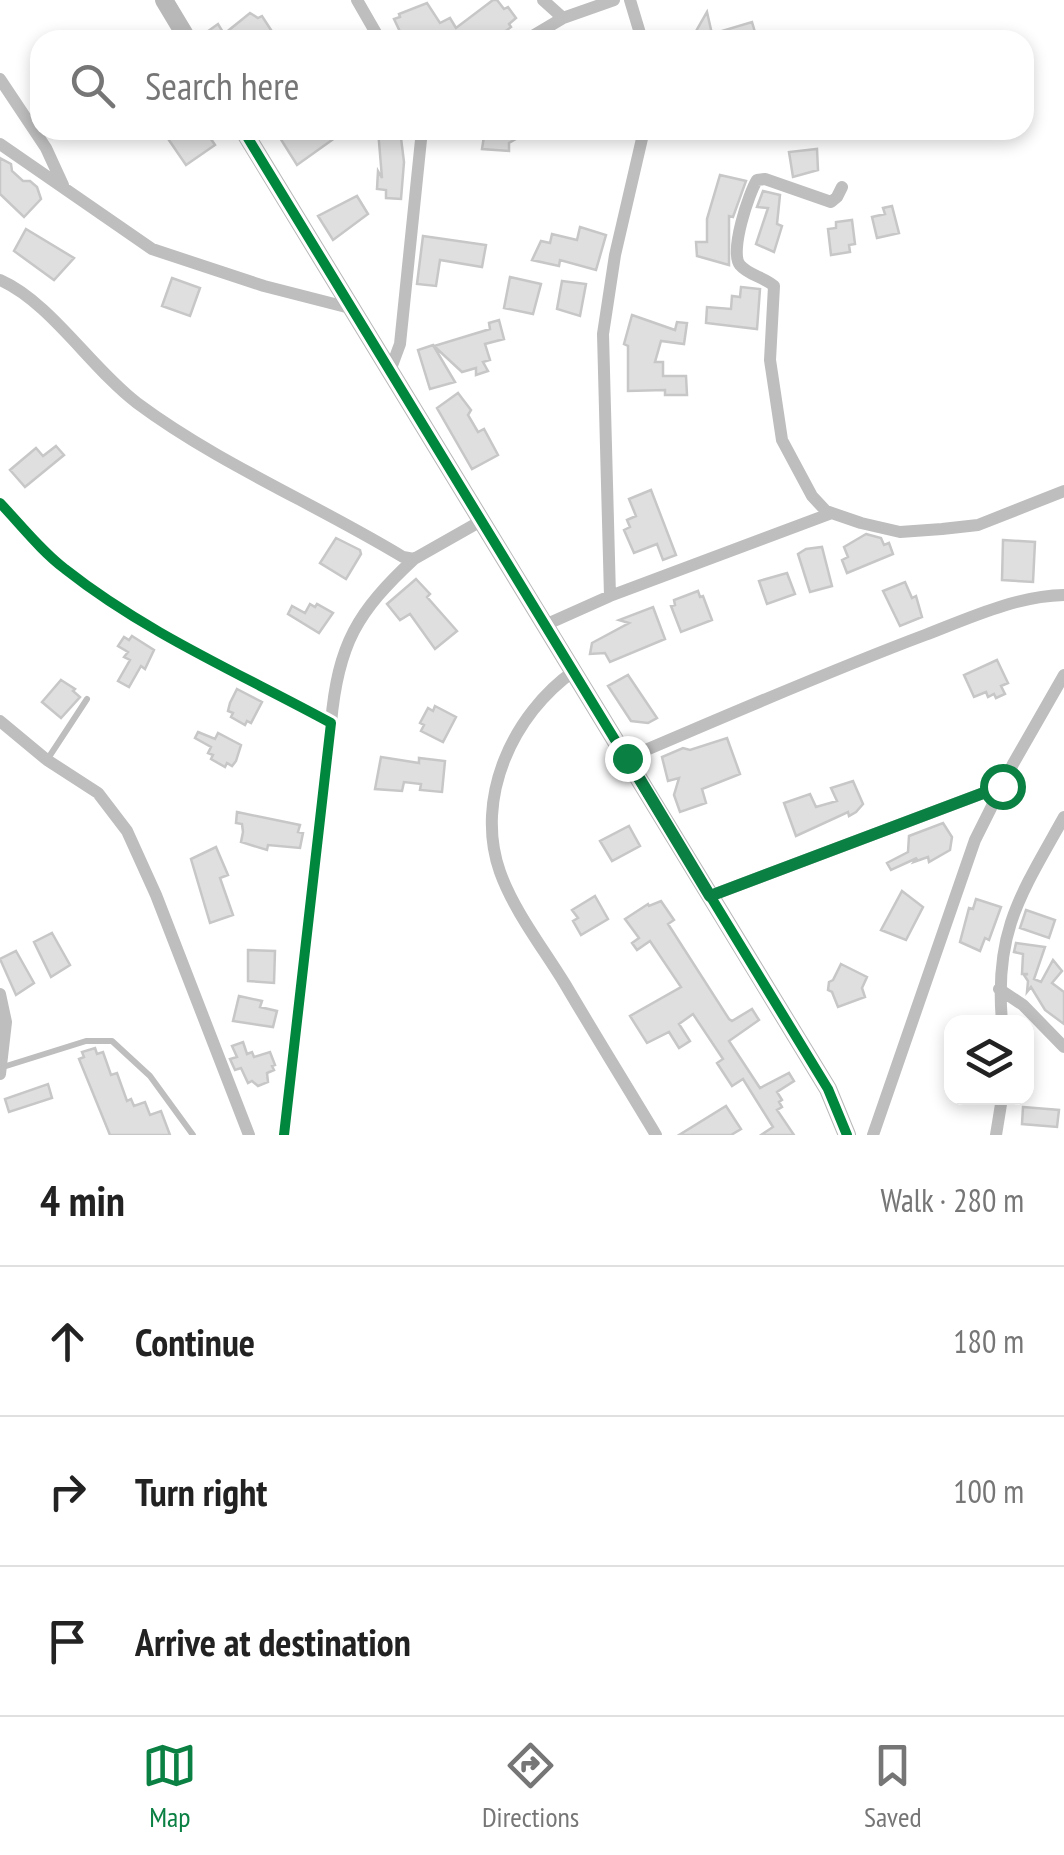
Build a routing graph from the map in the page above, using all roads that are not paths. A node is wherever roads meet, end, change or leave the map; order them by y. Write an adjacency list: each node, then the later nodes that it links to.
1 (164, 0): 7 (street)
2 (357, 0): 8 (street)
3 (543, 0): 6 (street)
4 (614, 0): 6 (street)
5 (630, 0): 10 (street)
6 (563, 18): 9 (street)
7 (182, 30)
8 (374, 30)
9 (543, 30)
10 (639, 30)
11 (0, 78): 12 (street)
12 (30, 124)
13 (41, 140): 18 (street)
14 (249, 140): 21 (street)
15 (421, 140): 22 (street)
16 (642, 140): 29 (street)
17 (0, 144): 18 (street)
18 (62, 185): 21 (street)
19 (842, 187): 25 (street)
20 (0, 280): 27 (street)
21 (350, 308): 22 (street)
22 (390, 371): 26 (street)
23 (1064, 491): 25 (street)
24 (0, 504): 35 (street)
25 (832, 512): 29 (street)
26 (481, 521): 27 (street); 30 (street)
27 (414, 559): 35 (street)
28 (1064, 594): 36 (street)
29 (610, 596): 30 (street)
30 (545, 625): 31 (street)
31 (574, 671): 36 (street); 50 (street)
32 (1064, 675): 38 (street)
33 (87, 699): 37 (lane)
34 (0, 721): 37 (street)
35 (331, 723): 49 (street)
36 (627, 758): 40 (street)
37 (47, 760): 48 (street)
38 (1002, 786): 40 (street); 52 (street)
39 (1064, 818): 41 (street)
40 (710, 896): 51 (street)
41 (999, 990): 43 (street); 44 (street)
42 (0, 994): 45 (street)
43 (1001, 1015)
44 (1064, 1047)
45 (1, 1071): 47 (lane)
46 (1001, 1105): 53 (street)
47 (193, 1135)
48 (249, 1135)
49 (284, 1135)
50 (656, 1135)
51 (847, 1135)
52 (872, 1135)
53 (996, 1135)

